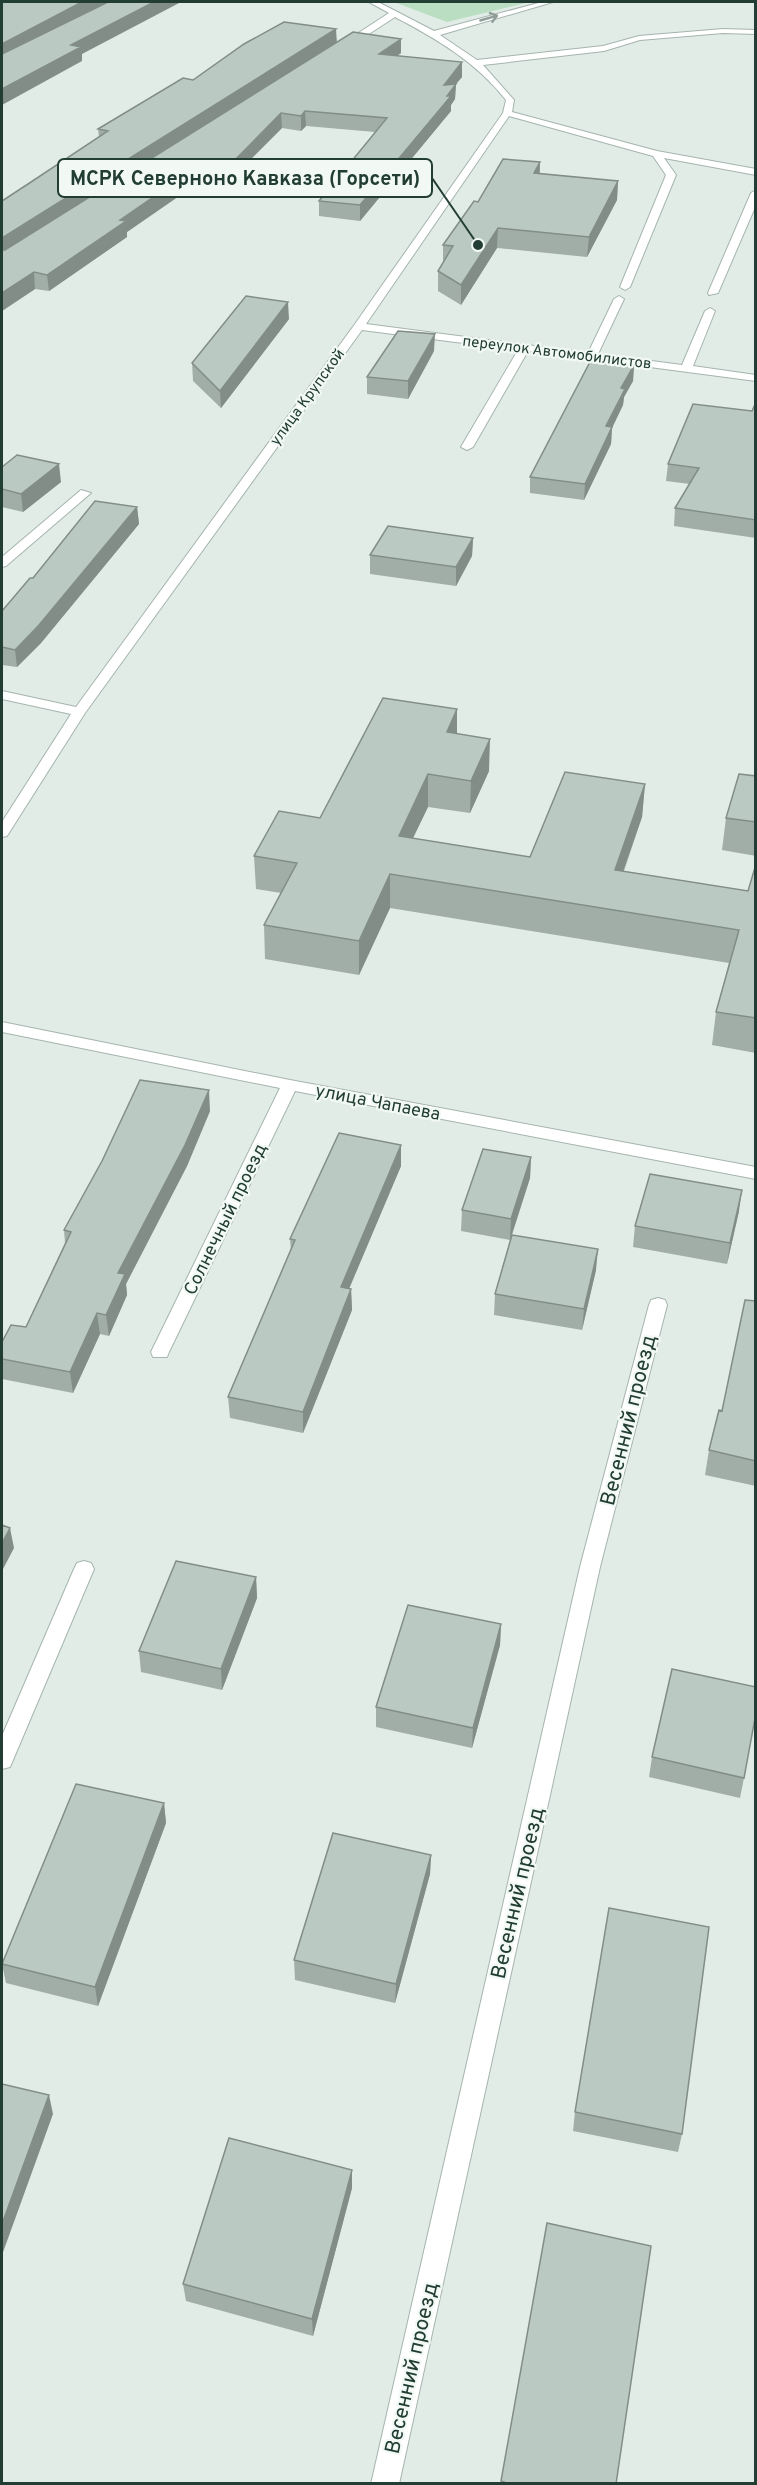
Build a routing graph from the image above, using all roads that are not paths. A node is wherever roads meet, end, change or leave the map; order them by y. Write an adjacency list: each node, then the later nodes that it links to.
1 (373, 2): 3 (street)
2 (549, 2): 5 (street, one-way to 2)
3 (395, 14): 5 (street); 6 (street)
4 (756, 32): 7 (street)
5 (433, 34): 7 (street)
6 (335, 52)
7 (476, 63): 8 (street)
8 (507, 113): 9 (street); 16 (street, улица Крупской)
9 (656, 154): 10 (street); 12 (street)
10 (756, 172)
11 (756, 193): 13 (street)
12 (625, 287)
13 (713, 293)
14 (619, 299): 18 (street)
15 (710, 311): 19 (street)
16 (359, 326): 17 (street, переулок Автомобилистов); 25 (street, улица Крупской)
17 (525, 347): 18 (street, переулок Автомобилистов); 21 (street)
18 (592, 356): 19 (street, переулок Автомобилистов)
19 (686, 369): 20 (street, переулок Автомобилистов)
20 (756, 378)
21 (467, 447)
22 (85, 493): 23 (street)
23 (2, 563)
24 (2, 695): 25 (street)
25 (79, 712): 26 (street, улица Крупской)
26 (2, 832)
27 (2, 1027): 28 (street, улица Чапаева)
28 (290, 1085): 29 (street, улица Чапаева); 31 (street, Солнечный проезд)
29 (756, 1173)
30 (658, 1305): 34 (street, Весенний проезд)
31 (160, 1352)
32 (84, 1569): 33 (street)
33 (2, 1760)
34 (385, 2484)

